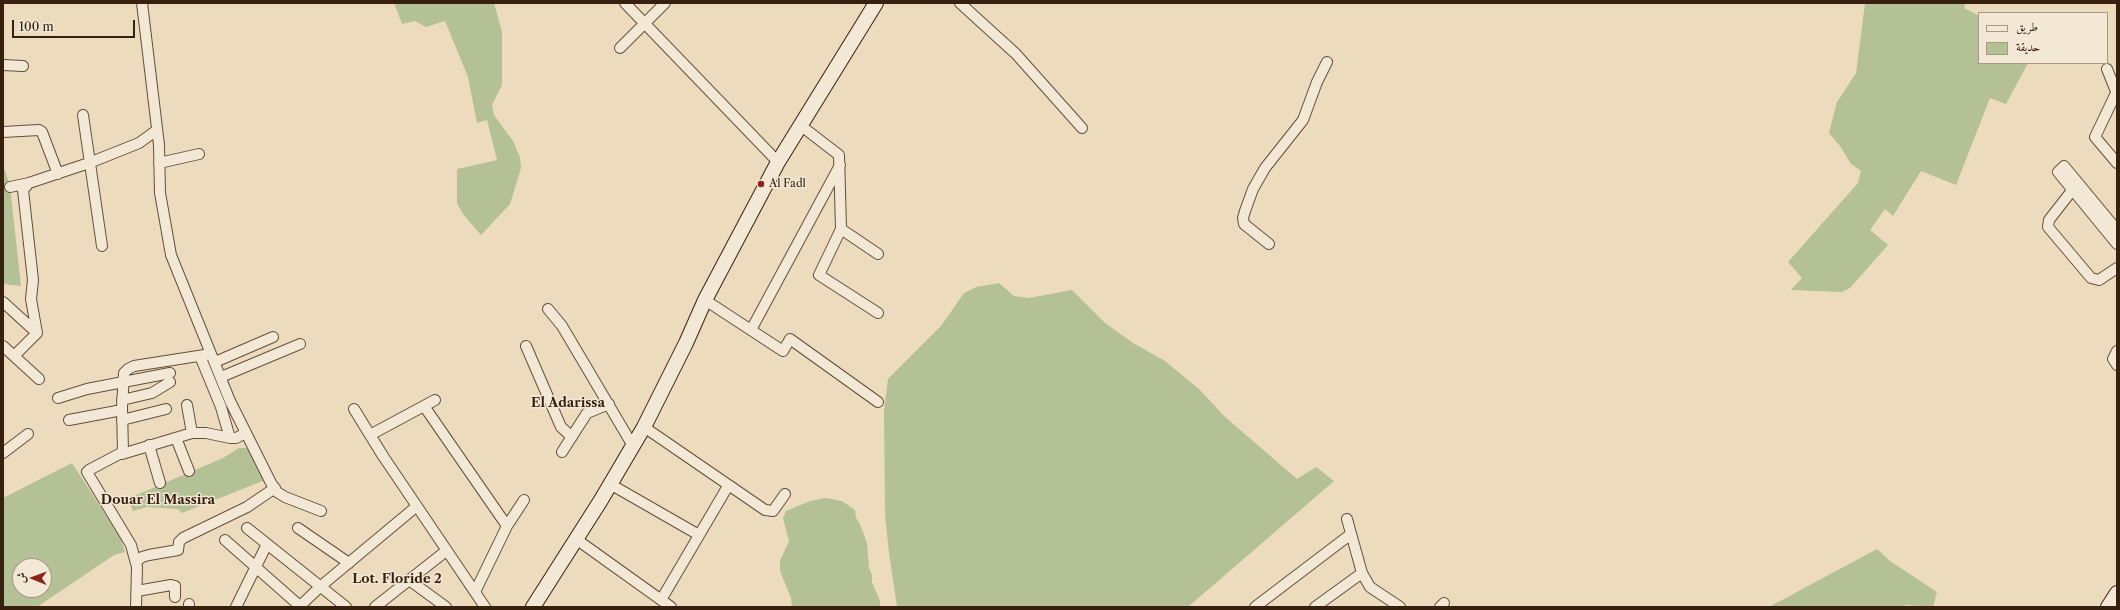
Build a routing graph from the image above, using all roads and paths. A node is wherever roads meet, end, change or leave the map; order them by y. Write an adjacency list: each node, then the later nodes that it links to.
1 (142, 3): 16 (street)
2 (624, 3): 6 (street)
3 (665, 3): 6 (street)
4 (876, 3): 14 (street)
5 (960, 3): 15 (street)
6 (645, 24): 7 (street); 19 (street)
7 (620, 48)
8 (1327, 62): 30 (street)
9 (3, 65): 10 (street)
10 (23, 66)
11 (2107, 69): 12 (street)
12 (2116, 94): 21 (street)
13 (83, 115): 22 (street)
14 (800, 125): 19 (street); 23 (street)
15 (1082, 128)
16 (157, 130): 20 (street); 22 (street)
17 (3, 132): 24 (street)
18 (199, 154): 20 (street)
19 (778, 162): 35 (street)
20 (159, 163): 48 (street)
21 (2117, 163)
22 (89, 164): 24 (street); 32 (street)
23 (840, 165): 28 (street); 39 (street)
24 (58, 174): 26 (street)
25 (2075, 185): 29 (street); 31 (street); 34 (street)
26 (25, 186): 27 (street); 40 (street)
27 (10, 188)
28 (841, 229): 33 (street); 38 (street)
29 (2117, 230)
30 (1269, 244)
31 (2117, 244)
32 (102, 246)
33 (878, 254)
34 (2117, 268)
35 (705, 300): 39 (street); 63 (street)
36 (3, 302): 40 (street)
37 (548, 308): 56 (street)
38 (878, 313)
39 (751, 330): 55 (street)
40 (37, 332): 46 (street)
41 (273, 337): 48 (street)
42 (300, 344): 50 (street)
43 (3, 346): 46 (street)
44 (526, 346): 68 (street)
45 (2117, 351): 49 (street)
46 (14, 356): 51 (street)
47 (200, 356): 48 (street); 52 (street); 70 (street)
48 (213, 358): 50 (street)
49 (2117, 365)
50 (221, 377): 65 (street)
51 (39, 379)
52 (124, 381): 53 (street); 61 (street); 61 (street)
53 (58, 398)
54 (435, 400): 58 (street)
55 (878, 402)
56 (609, 404): 68 (street); 72 (street)
57 (187, 405): 64 (street)
58 (424, 406): 67 (street); 86 (street)
59 (166, 409): 61 (street)
60 (354, 409): 67 (street)
61 (122, 410): 62 (street); 75 (street)
62 (69, 420)
63 (644, 427): 72 (street); 79 (street)
64 (192, 433): 69 (street); 70 (street)
65 (246, 433): 70 (street); 80 (street)
66 (28, 434): 74 (street)
67 (370, 435): 83 (street)
68 (572, 437): 73 (street)
69 (176, 438): 71 (street); 76 (street)
70 (230, 438)
71 (149, 445): 75 (street); 77 (street)
72 (633, 446): 78 (street)
73 (562, 452)
74 (3, 453)
75 (122, 454): 95 (street)
76 (189, 471)
77 (160, 483)
78 (610, 484): 90 (street); 91 (street)
79 (728, 486): 81 (street); 90 (street)
80 (275, 488): 84 (street); 95 (street)
81 (785, 494)
82 (524, 500): 86 (street)
83 (417, 506): 94 (street); 96 (street)
84 (321, 511)
85 (1347, 518): 89 (street)
86 (507, 526): 102 (street)
87 (247, 528): 93 (street)
88 (298, 528): 96 (street)
89 (1351, 534): 98 (street); 116 (street)
90 (699, 535): 105 (street)
91 (576, 539): 105 (street); 114 (street)
92 (225, 540): 97 (street)
93 (267, 544): 97 (street); 100 (street)
94 (446, 551): 99 (street); 102 (street)
95 (136, 562): 101 (street)
96 (349, 563): 100 (street)
97 (255, 568): 107 (street); 109 (street)
98 (1362, 573): 106 (street); 117 (street)
99 (409, 580): 111 (street); 112 (street)
100 (321, 586): 107 (street); 110 (street)
101 (137, 591): 104 (street); 108 (street)
102 (475, 592): 113 (street)
103 (2117, 593): 119 (street)
104 (175, 597)
105 (661, 600): 115 (street)
106 (1385, 604): 118 (street)
107 (301, 606)
108 (136, 607)
109 (236, 607)
110 (346, 607)
111 (375, 607)
112 (446, 607)
113 (485, 607)
114 (533, 607)
115 (672, 607)
116 (1255, 607)
117 (1315, 607)
118 (1400, 607)
119 (2108, 607)

